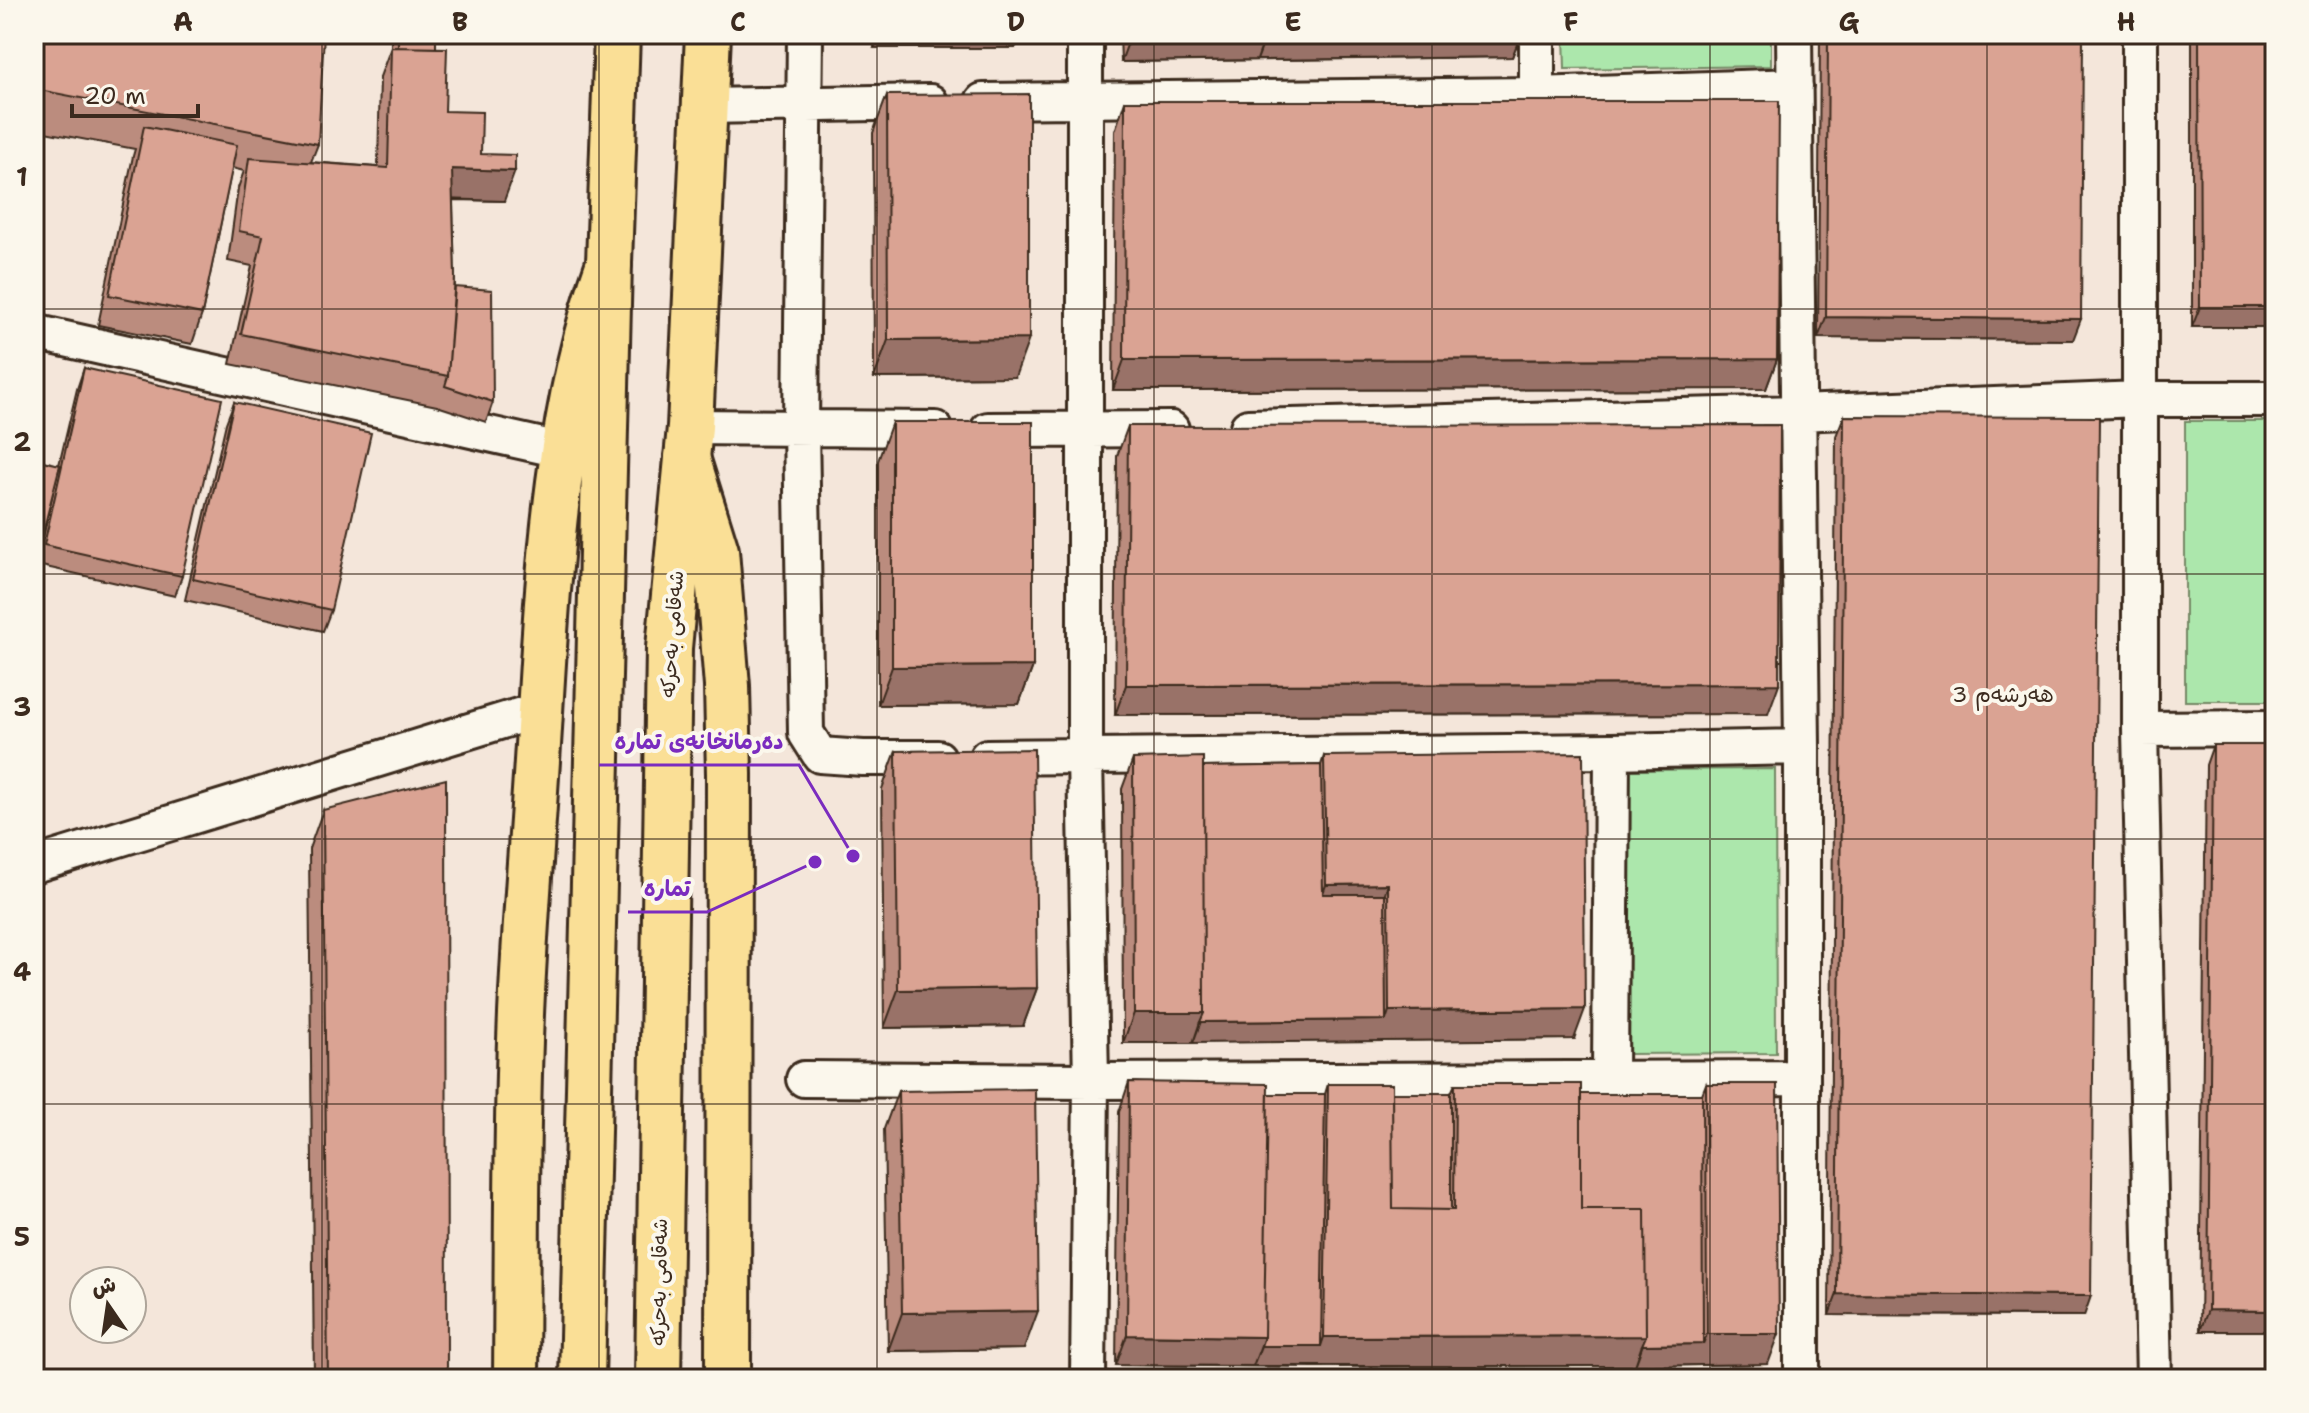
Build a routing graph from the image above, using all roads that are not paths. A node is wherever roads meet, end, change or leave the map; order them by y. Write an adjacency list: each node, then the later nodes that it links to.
1 (617, 34): 13 (main road)
2 (708, 34): 12 (main road, شەقامی بەحرکە)
3 (805, 34): 11 (street)
4 (1085, 34): 10 (street)
5 (1537, 34): 9 (street)
6 (1794, 34): 8 (street)
7 (2140, 34): 15 (street)
8 (1795, 86): 9 (street); 17 (street)
9 (1537, 95): 10 (street)
10 (1086, 99): 11 (street); 19 (street)
11 (803, 104): 12 (street); 18 (street)
12 (706, 106): 20 (main road, شەقامی بەحرکە)
13 (609, 263): 21 (main road); 34 (main road)
14 (34, 332): 21 (street)
15 (2139, 399): 16 (street); 17 (street); 24 (street)
16 (2275, 399)
17 (1798, 413): 19 (street); 25 (street)
18 (801, 427): 19 (street); 20 (street); 27 (street)
19 (1084, 432): 27 (street)
20 (688, 442): 35 (main road, شەقامی بەحرکە); 36 (main road)
21 (565, 451): 22 (main road)
22 (541, 709): 28 (street); 33 (main road)
23 (2275, 728): 24 (street)
24 (2140, 729): 39 (street)
25 (1802, 747): 26 (street); 30 (street)
26 (1612, 751): 27 (street); 29 (street)
27 (1085, 756): 32 (street)
28 (34, 865)
29 (1610, 1077): 30 (street); 32 (street)
30 (1802, 1078): 38 (street)
31 (804, 1079): 32 (street)
32 (1091, 1081): 37 (street)
33 (516, 1379)
34 (582, 1379)
35 (658, 1379)
36 (728, 1379)
37 (1088, 1379)
38 (1802, 1379)
39 (2154, 1379)

